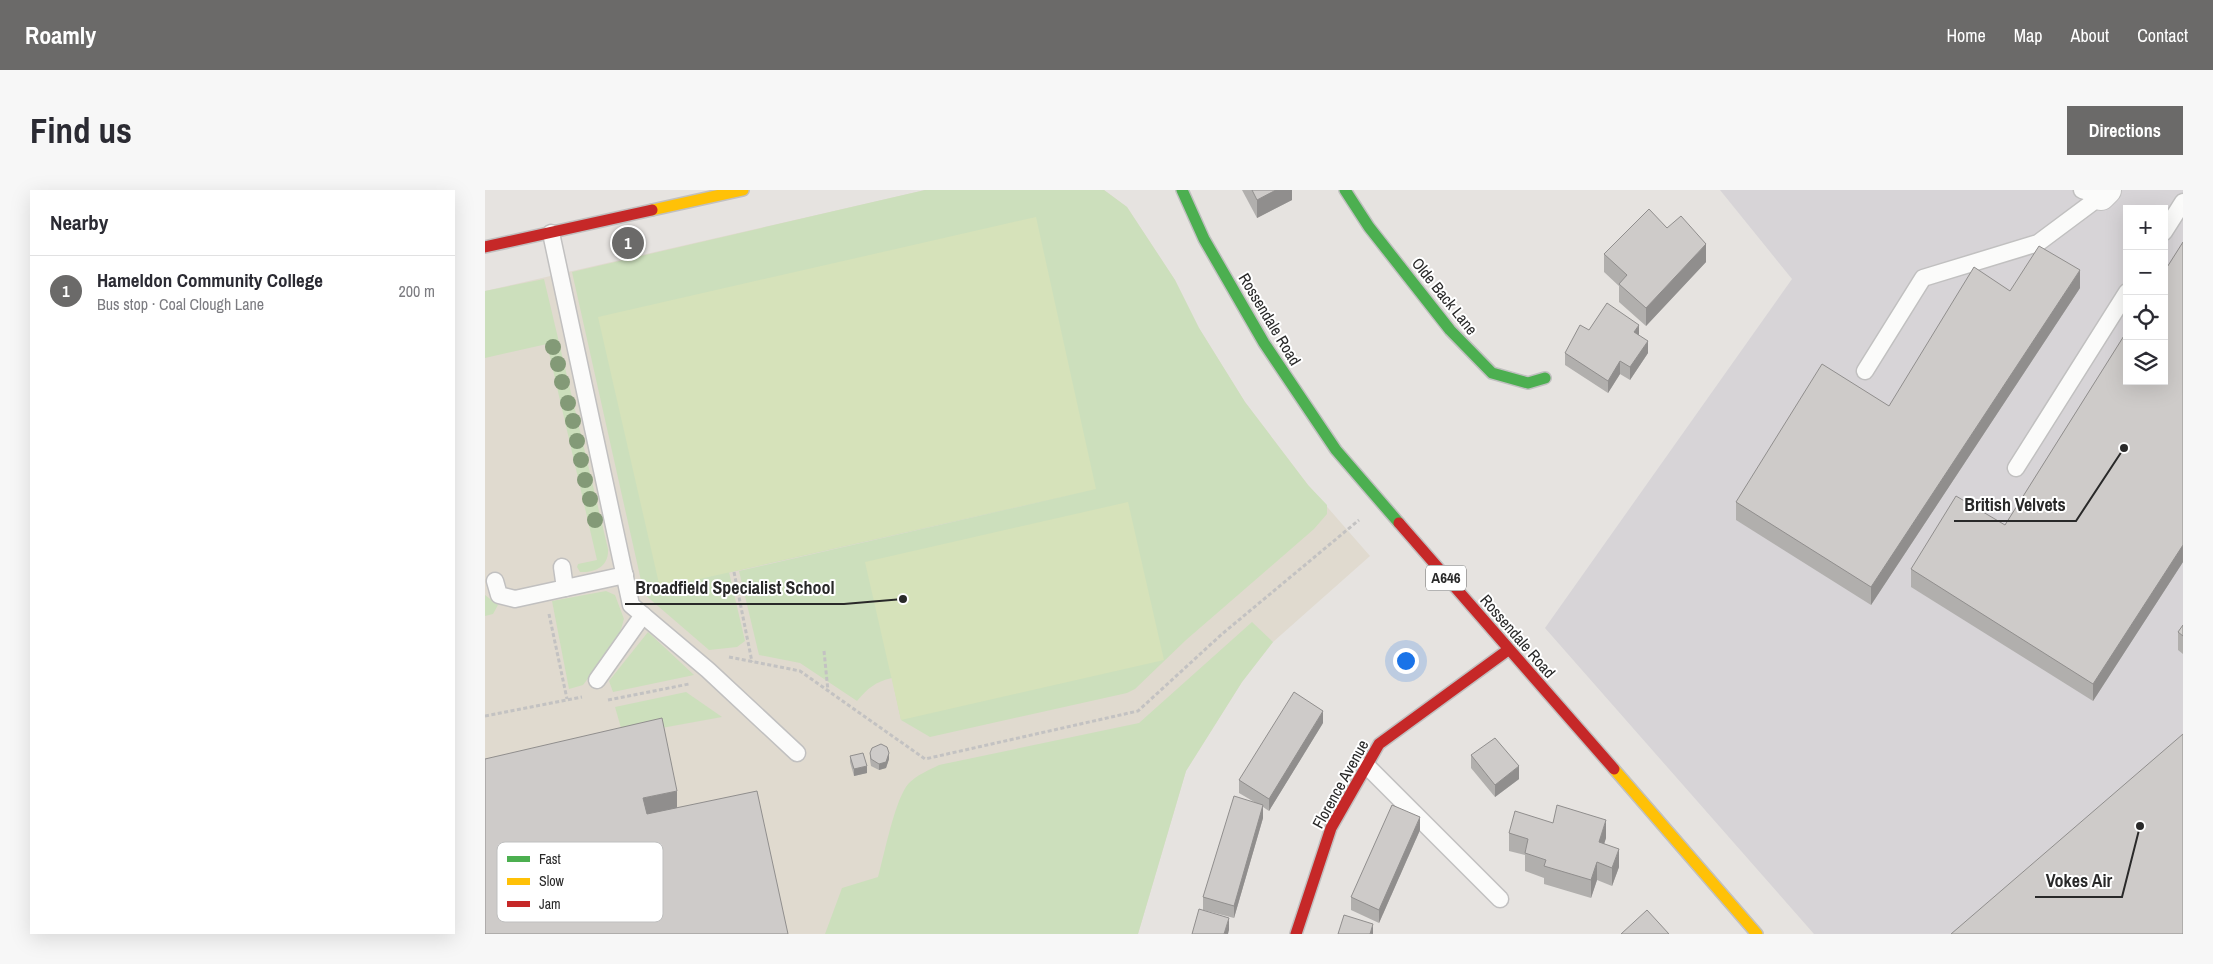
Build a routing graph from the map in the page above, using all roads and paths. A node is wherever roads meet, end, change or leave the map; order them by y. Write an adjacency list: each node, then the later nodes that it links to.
1 (743, 190): 7 (main road)
2 (1182, 190): 13 (main road, Rossendale Road / A646)
3 (1345, 190): 11 (main road, Olde Back Lane)
4 (2097, 191): 10 (lane)
5 (2183, 202): 6 (lane)
6 (2168, 226)
7 (551, 233): 8 (main road); 16 (lane)
8 (485, 247)
9 (2125, 295): 12 (lane)
10 (1865, 372)
11 (1545, 378)
12 (2016, 468)
13 (1381, 502): 21 (main road, Rossendale Road / A646); 26 (path)
14 (562, 567): 18 (lane)
15 (734, 572): 24 (path)
16 (625, 575): 18 (lane); 20 (lane)
17 (495, 581): 19 (lane)
18 (565, 588): 19 (lane)
19 (545, 593): 27 (path)
20 (643, 615): 25 (lane); 28 (lane)
21 (1508, 650): 29 (main road, Florence Avenue); 32 (main road, Rossendale Road / A646)
22 (823, 651): 26 (path)
23 (721, 655): 24 (path)
24 (753, 662): 26 (path)
25 (597, 680)
26 (829, 691)
27 (567, 699)
28 (797, 753)
29 (1367, 766): 30 (lane); 31 (main road, Florence Avenue)
30 (1500, 899)
31 (1296, 934)
32 (1757, 934)

